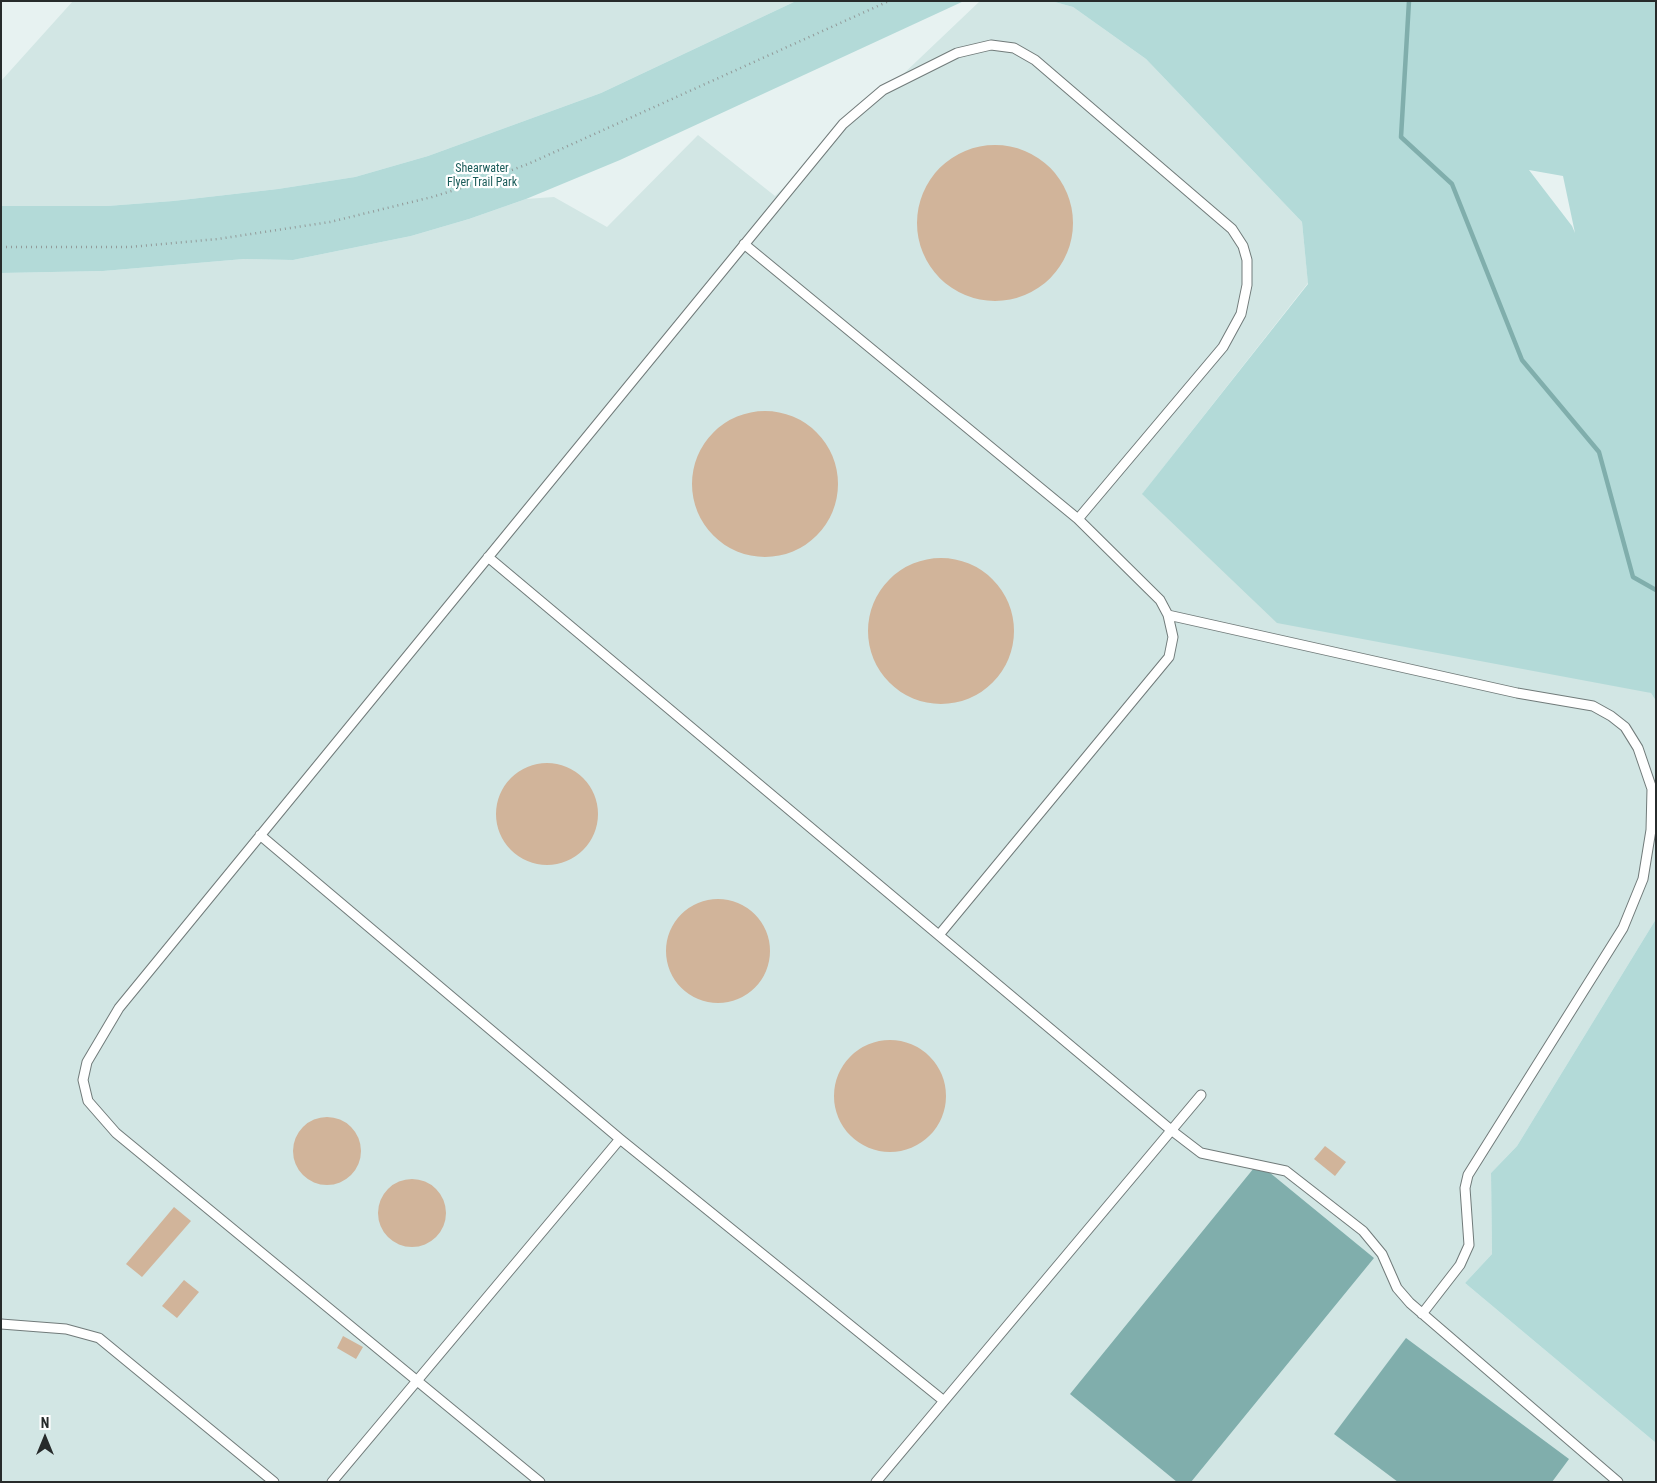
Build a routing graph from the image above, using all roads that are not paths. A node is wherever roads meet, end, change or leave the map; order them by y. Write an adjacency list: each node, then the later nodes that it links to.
1 (744, 244): 2 (lane); 2 (lane); 3 (lane)
2 (1078, 519): 4 (lane)
3 (488, 557): 5 (lane); 6 (lane)
4 (1168, 614): 6 (lane); 10 (lane)
5 (260, 835): 9 (lane); 12 (lane)
6 (939, 936): 8 (lane)
7 (1201, 1095): 8 (lane)
8 (1171, 1130): 10 (lane); 13 (lane)
9 (620, 1139): 12 (lane); 13 (lane)
10 (1422, 1314): 18 (lane)
11 (1, 1324): 14 (lane)
12 (418, 1380): 15 (lane); 16 (lane)
13 (944, 1401): 17 (lane)
14 (274, 1482)
15 (332, 1482)
16 (540, 1482)
17 (876, 1482)
18 (1618, 1482)

